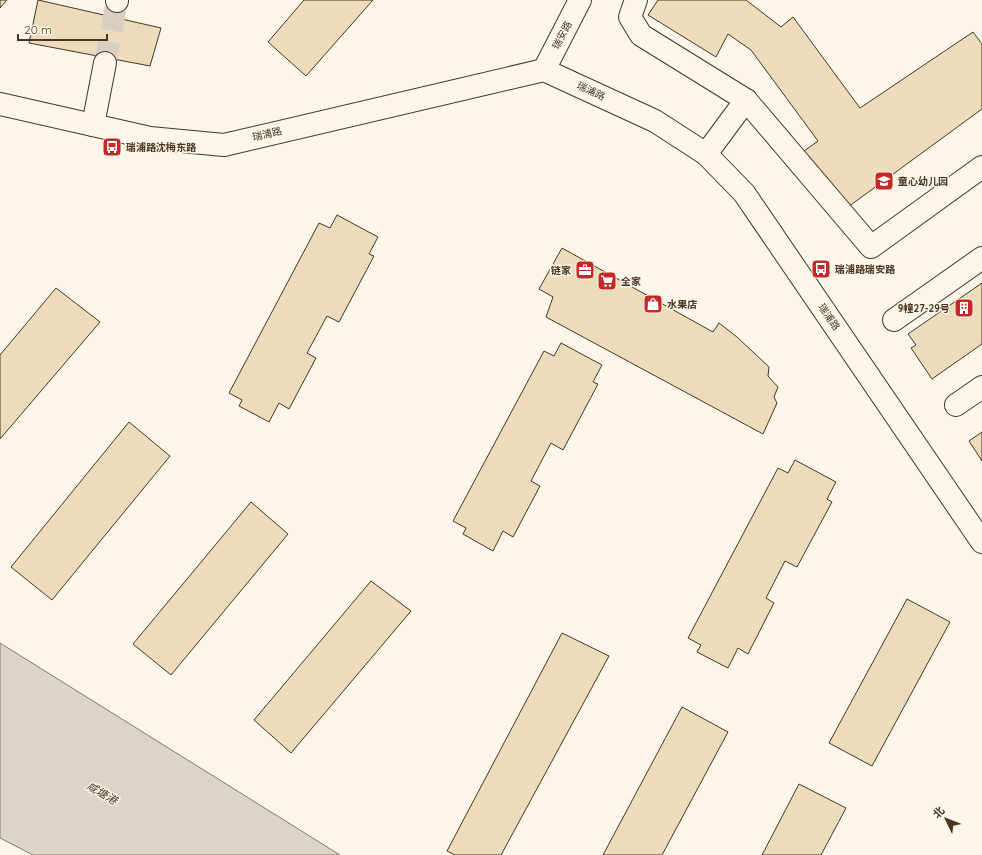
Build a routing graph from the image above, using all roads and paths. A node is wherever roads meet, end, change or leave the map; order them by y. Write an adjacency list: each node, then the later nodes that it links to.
1 (580, 0): 4 (street, 瑞安路)
2 (636, 0): 5 (street)
3 (105, 63): 7 (street)
4 (544, 70): 7 (street, 瑞浦路); 8 (street, 瑞浦路)
5 (746, 100): 8 (street); 9 (street)
6 (0, 104): 7 (street, 瑞浦路)
7 (93, 125)
8 (706, 154): 14 (street, 瑞浦路)
9 (982, 167)
10 (982, 258): 11 (street)
11 (894, 320)
12 (982, 387): 13 (street)
13 (956, 406)
14 (982, 542)

